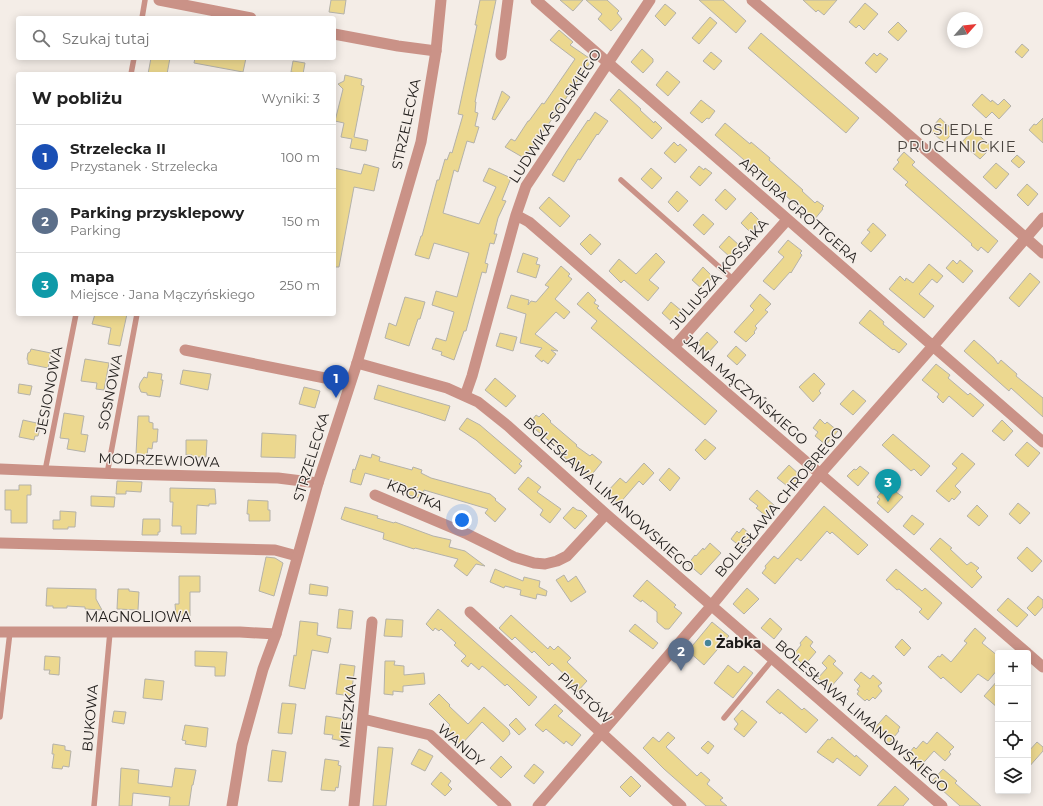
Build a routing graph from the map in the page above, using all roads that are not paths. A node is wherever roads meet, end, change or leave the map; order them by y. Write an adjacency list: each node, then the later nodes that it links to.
1 (146, 0): 8 (lane)
2 (158, 0): 9 (street)
3 (441, 0): 11 (street, STRZELECKA)
4 (508, 0): 12 (street)
5 (536, 0): 14 (street, ARTURA GROTTGERA)
6 (650, 0): 14 (street, LUDWIKA SOLSKIEGO)
7 (752, 0): 20 (street)
8 (142, 16)
9 (241, 16)
10 (336, 34): 11 (street)
11 (436, 51): 28 (street, STRZELECKA)
12 (501, 55)
13 (134, 60): 15 (lane)
14 (607, 62): 17 (street, LUDWIKA SOLSKIEGO); 19 (street, ARTURA GROTTGERA)
15 (131, 72)
16 (621, 180): 22 (lane)
17 (516, 215): 26 (street, JANA MĄCZYŃSKIEGO); 30 (street, LUDWIKA SOLSKIEGO)
18 (1043, 218): 20 (street, BOLESŁAWA CHROBREGO)
19 (787, 220): 22 (street, JULIUSZA KOSSAKA); 25 (street, ARTURA GROTTGERA)
20 (1026, 238): 21 (street); 25 (street, BOLESŁAWA CHROBREGO)
21 (1043, 253)
22 (734, 280): 26 (street, JULIUSZA KOSSAKA)
23 (76, 316): 33 (lane, JESIONOWA)
24 (138, 316): 34 (lane, SOSNOWA)
25 (933, 346): 31 (street, ARTURA GROTTGERA); 35 (street, BOLESŁAWA CHROBREGO)
26 (674, 348): 35 (street, JANA MĄCZYŃSKIEGO)
27 (185, 350): 29 (street)
28 (357, 363): 29 (street, STRZELECKA); 30 (street, BOLESŁAWA LIMANOWSKIEGO)
29 (350, 383): 36 (street, STRZELECKA)
30 (465, 396): 38 (street, BOLESŁAWA LIMANOWSKIEGO)
31 (1043, 442)
32 (0, 469): 33 (street, MODRZEWIOWA)
33 (45, 471): 34 (street, MODRZEWIOWA)
34 (107, 474): 36 (street, MODRZEWIOWA)
35 (820, 474): 41 (street, BOLESŁAWA CHROBREGO); 47 (street, JANA MĄCZYŃSKIEGO)
36 (318, 483): 40 (street, STRZELECKA)
37 (375, 494): 38 (street, KRÓTKA)
38 (606, 514): 41 (street, BOLESŁAWA LIMANOWSKIEGO)
39 (0, 544): 40 (street)
40 (297, 556): 46 (street, STRZELECKA)
41 (712, 606): 49 (street, BOLESŁAWA LIMANOWSKIEGO); 54 (street, BOLESŁAWA CHROBREGO)
42 (470, 612): 54 (street, PIASTÓW)
43 (372, 622): 53 (street, MIESZKA I)
44 (5, 632): 45 (street, MAGNOLIOWA); 51 (lane)
45 (110, 632): 46 (street, MAGNOLIOWA); 55 (lane, BUKOWA)
46 (276, 634): 56 (street, STRZELECKA)
47 (1025, 650)
48 (1031, 656): 50 (street, JANA MĄCZYŃSKIEGO)
49 (773, 659): 52 (lane); 61 (street, BOLESŁAWA LIMANOWSKIEGO)
50 (1043, 667)
51 (0, 717)
52 (724, 718)
53 (363, 719): 57 (street, MIESZKA I); 58 (street, WANDY)
54 (601, 733): 59 (street, BOLESŁAWA CHROBREGO); 60 (street, PIASTÓW)
55 (94, 806)
56 (232, 806)
57 (354, 806)
58 (506, 806)
59 (538, 806)
60 (681, 806)
61 (942, 806)

